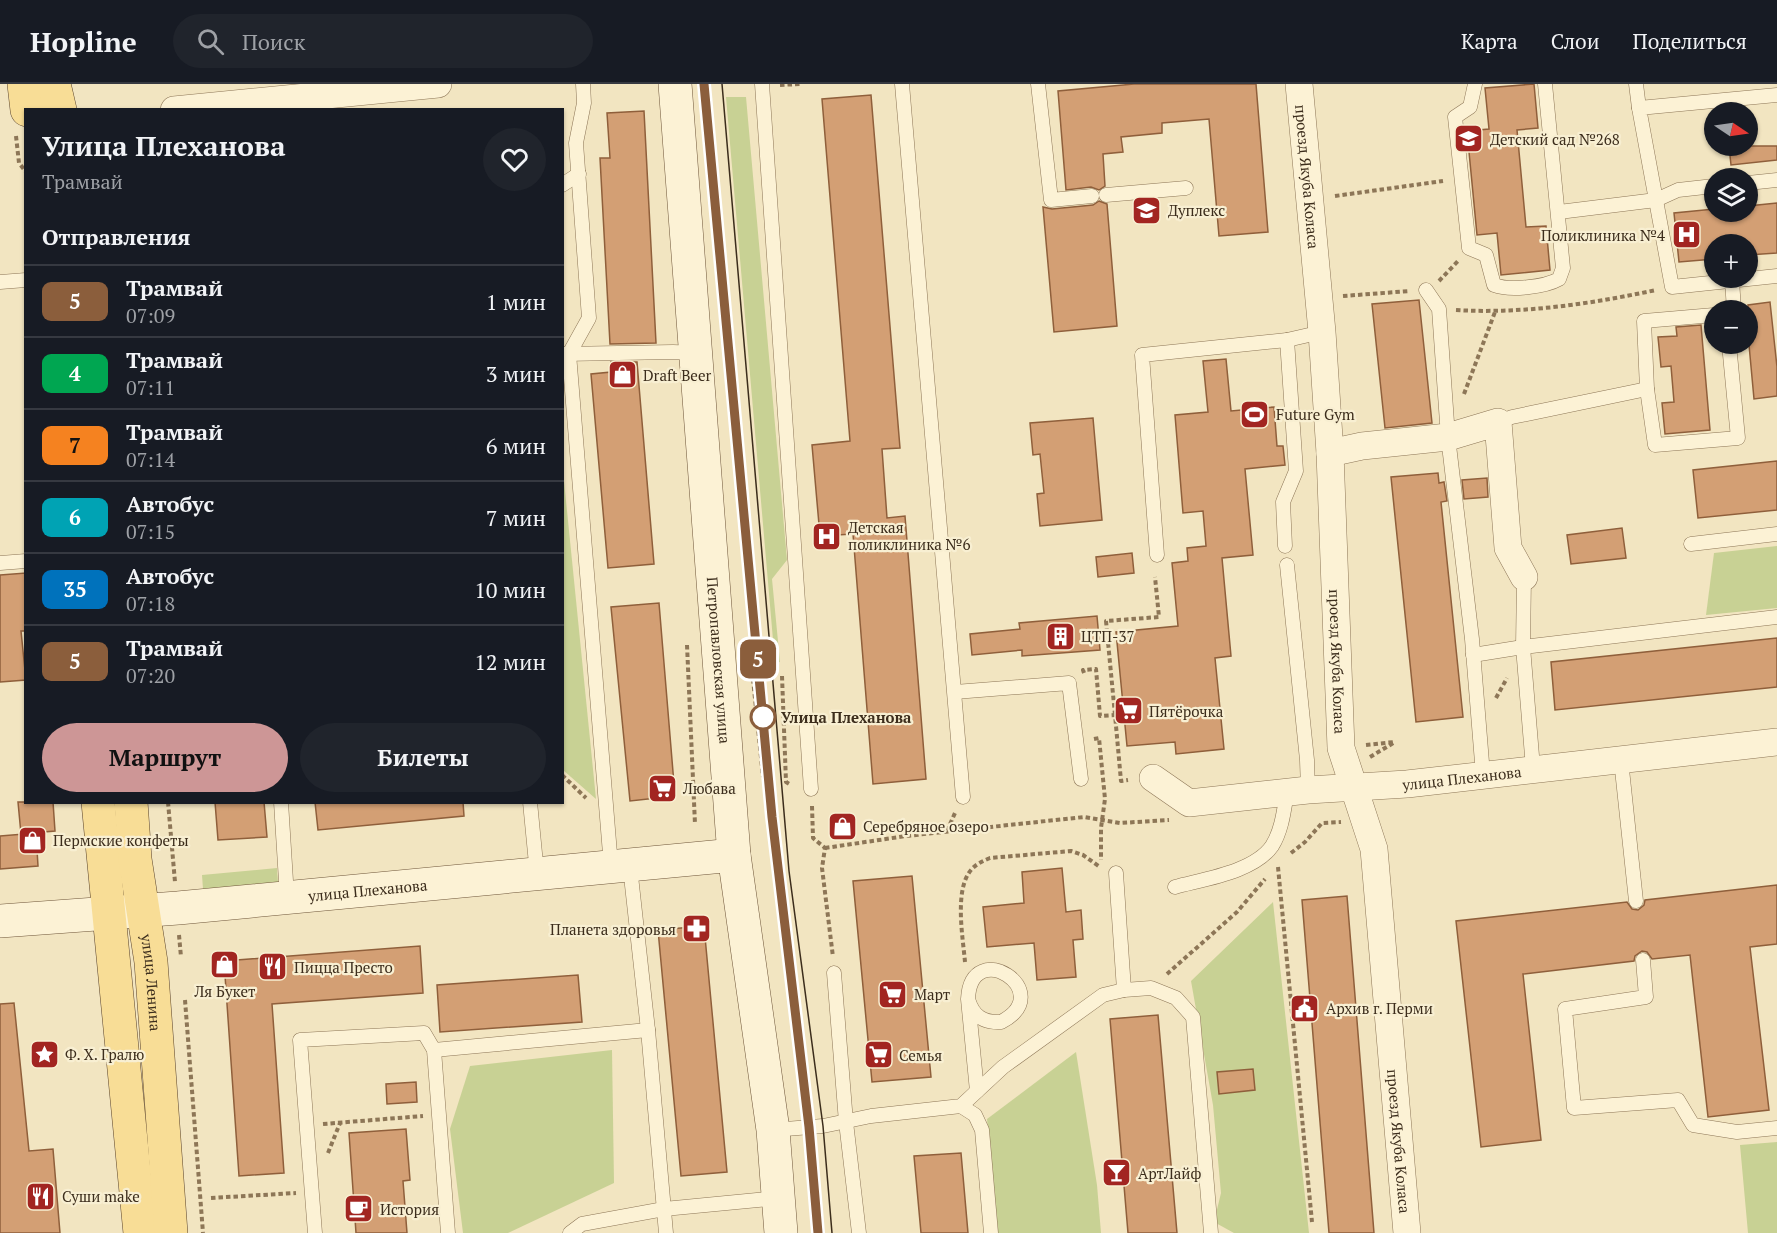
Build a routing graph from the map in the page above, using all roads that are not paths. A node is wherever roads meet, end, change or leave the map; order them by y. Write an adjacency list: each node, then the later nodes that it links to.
1 (24, 84): 16 (main road)
2 (54, 84): 17 (main road)
3 (438, 84): 13 (street)
4 (584, 84): 20 (lane)
5 (675, 84): 37 (main road, Петропавловская улица)
6 (762, 84): 63 (lane)
7 (902, 84): 55 (lane)
8 (1038, 84): 25 (lane)
9 (1299, 84): 35 (street, проезд Якуба Коласа)
10 (1475, 84): 27 (lane)
11 (1545, 84): 27 (lane)
12 (1636, 84): 19 (lane)
13 (343, 88): 15 (street)
14 (1777, 96): 19 (lane)
15 (226, 106): 18 (street)
16 (27, 108)
17 (60, 108)
18 (200, 108)
19 (1639, 108): 26 (lane)
20 (579, 174): 23 (lane); 38 (lane)
21 (1777, 180): 22 (lane)
22 (1758, 182)
23 (564, 184)
24 (1704, 187): 26 (lane)
25 (1186, 188)
26 (1656, 200): 27 (lane); 32 (lane)
27 (1559, 212)
28 (1777, 276): 29 (lane)
29 (1758, 278)
30 (24, 280): 31 (lane)
31 (0, 282)
32 (1704, 283)
33 (1426, 290): 42 (lane)
34 (1704, 316): 40 (lane)
35 (1322, 332): 36 (lane); 43 (street, проезд Якуба Коласа)
36 (1287, 340): 46 (lane); 47 (lane)
37 (696, 353): 38 (lane); 70 (main road, Петропавловская улица)
38 (566, 354): 71 (lane)
39 (1730, 354): 40 (lane)
40 (1647, 389): 41 (lane)
41 (1498, 422): 42 (street); 51 (street)
42 (1448, 437): 43 (street); 54 (lane)
43 (1330, 453): 62 (street, проезд Якуба Коласа)
44 (1777, 534): 45 (lane)
45 (1691, 544)
46 (1285, 546)
47 (1157, 555)
48 (24, 561): 49 (lane)
49 (0, 562)
50 (1287, 565): 64 (lane)
51 (1524, 577): 53 (lane)
52 (1777, 617): 53 (lane)
53 (1523, 647): 54 (lane); 58 (lane)
54 (1473, 655): 59 (lane)
55 (955, 692): 61 (lane); 65 (lane)
56 (1777, 742): 57 (street, улица Плеханова)
57 (1621, 760): 58 (street, улица Плеханова); 76 (lane)
58 (1533, 768): 59 (street, улица Плеханова)
59 (1482, 775): 62 (street, улица Плеханова)
60 (1154, 778): 64 (street, улица Плеханова)
61 (1081, 779)
62 (1355, 788): 64 (street, улица Плеханова); 103 (street, проезд Якуба Коласа)
63 (812, 789)
64 (1298, 791): 74 (lane)
65 (963, 797)
66 (98, 804): 78 (main road)
67 (131, 804): 77 (main road, улица Ленина)
68 (281, 804): 75 (lane)
69 (530, 804): 72 (lane)
70 (734, 855): 71 (main road, улица Плеханова); 90 (main road, Петропавловская улица)
71 (620, 868): 72 (main road, улица Плеханова); 84 (lane)
72 (537, 873): 75 (main road, улица Плеханова)
73 (1116, 873): 82 (lane)
74 (1175, 887)
75 (287, 897): 77 (main road, улица Плеханова)
76 (1636, 901)
77 (142, 911): 78 (main road, улица Плеханова); 94 (main road, улица Ленина)
78 (109, 912): 79 (main road, улица Плеханова); 93 (main road)
79 (0, 921)
80 (1643, 960): 89 (lane)
81 (834, 973): 88 (lane)
82 (1124, 990): 86 (lane); 102 (lane)
83 (968, 999): 86 (lane)
84 (648, 1030): 85 (lane); 92 (lane)
85 (434, 1050): 95 (lane); 96 (lane)
86 (977, 1091): 87 (lane)
87 (961, 1106): 88 (lane); 101 (lane)
88 (846, 1122): 90 (lane); 100 (lane)
89 (1777, 1128)
90 (773, 1130): 91 (main road, Петропавловская улица)
91 (778, 1198): 92 (lane); 99 (main road, Петропавловская улица)
92 (664, 1209): 97 (lane); 98 (lane)
93 (141, 1233)
94 (171, 1233)
95 (315, 1233)
96 (448, 1233)
97 (570, 1233)
98 (666, 1233)
99 (781, 1233)
100 (859, 1233)
101 (991, 1233)
102 (1211, 1233)
103 (1407, 1233)

